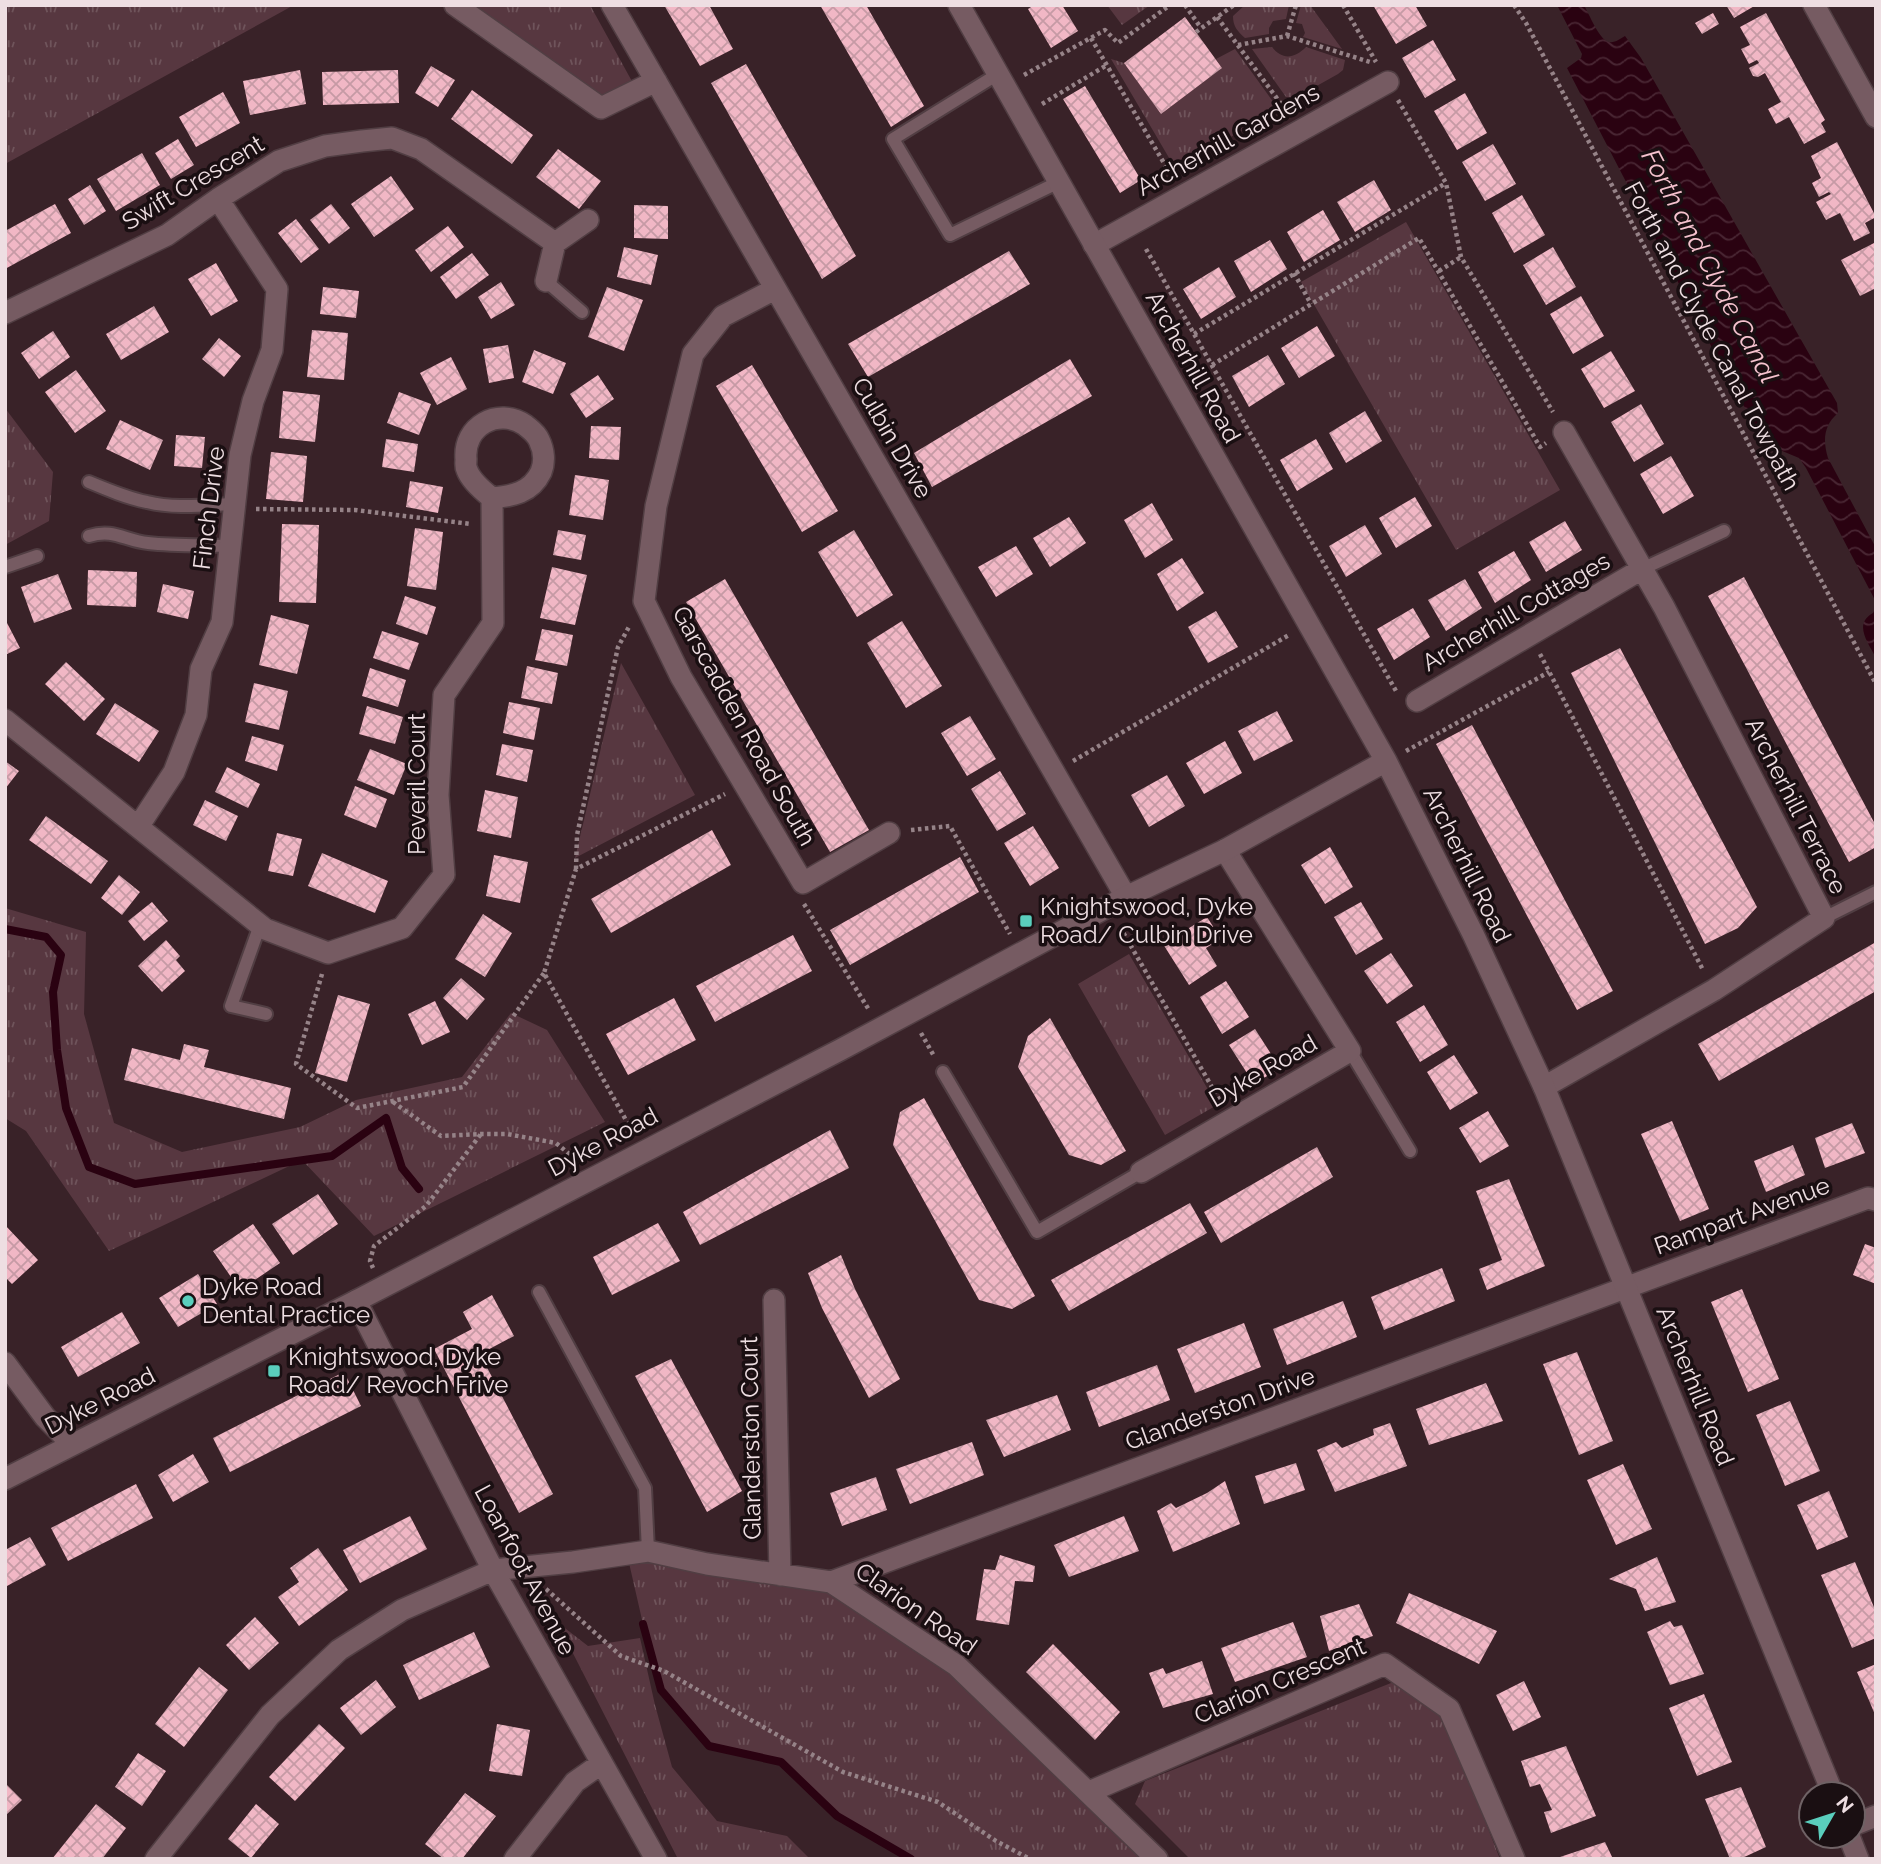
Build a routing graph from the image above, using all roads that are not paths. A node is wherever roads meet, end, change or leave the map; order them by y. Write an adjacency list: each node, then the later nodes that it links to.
1 (455, 5): 6 (street)
2 (612, 5): 6 (street, Culbin Drive)
3 (959, 5): 5 (street, Archerhill Road)
4 (1814, 5): 8 (street)
5 (1001, 80): 9 (street, Archerhill Road); 9 (lane)
6 (656, 81): 15 (street, Culbin Drive)
7 (1388, 82): 13 (street, Archerhill Gardens)
8 (1876, 117)
9 (1059, 182): 13 (street, Archerhill Road)
10 (218, 199): 12 (street, Swift Crescent); 17 (street, Swift Crescent); 21 (street, Finch Drive)
11 (588, 220): 12 (street)
12 (555, 243): 14 (street)
13 (1094, 245): 30 (street, Archerhill Road)
14 (545, 281): 16 (lane)
15 (775, 289): 32 (street, Garscadden Road South); 35 (street, Culbin Drive)
16 (582, 312)
17 (5, 313)
18 (1564, 432): 27 (street, Archerhill Terrace)
19 (89, 482): 21 (lane)
20 (492, 498): 37 (street, Peveril Court)
21 (235, 506): 24 (street, Finch Drive)
22 (1724, 531): 27 (lane)
23 (89, 536): 24 (lane)
24 (231, 546): 31 (street, Finch Drive)
25 (37, 556): 26 (lane)
26 (5, 568)
27 (1642, 569): 28 (street, Archerhill Cottages); 36 (street, Archerhill Terrace)
28 (1417, 701)
29 (5, 720): 31 (street)
30 (1386, 761): 33 (street, Dyke Road); 41 (street, Archerhill Road)
31 (138, 827): 37 (street)
32 (890, 833)
33 (1225, 850): 35 (street, Dyke Road); 39 (street, Dyke Road)
34 (1876, 892): 36 (lane)
35 (1117, 902): 48 (street, Dyke Road)
36 (1824, 918): 41 (street, Archerhill Terrace)
37 (260, 925): 38 (lane)
38 (267, 1014)
39 (1350, 1051): 42 (lane); 43 (street, Dyke Road)
40 (943, 1072): 43 (lane)
41 (1544, 1087): 45 (street, Archerhill Road)
42 (1409, 1152)
43 (1141, 1172)
44 (1876, 1200): 45 (street, Rampart Avenue)
45 (1626, 1286): 55 (street, Glanderston Drive); 57 (street, Archerhill Road)
46 (539, 1292): 52 (lane)
47 (774, 1300): 54 (street, Glanderston Court)
48 (356, 1301): 50 (street, Dyke Road); 53 (street, Loanfoot Avenue)
49 (5, 1363): 50 (street)
50 (72, 1444): 51 (street, Dyke Road)
51 (5, 1479)
52 (648, 1551): 53 (street, Clarion Road); 54 (street, Clarion Road)
53 (493, 1570): 56 (street, Loanfoot Avenue); 59 (street)
54 (780, 1574): 55 (street, Clarion Road)
55 (831, 1582): 58 (street, Clarion Road)
56 (602, 1763): 60 (street); 61 (street, Loanfoot Avenue)
57 (1827, 1780)
58 (1089, 1792): 62 (street, Clarion Road); 63 (street, Clarion Crescent)
59 (156, 1859)
60 (515, 1859)
61 (656, 1859)
62 (1157, 1859)
63 (1514, 1859)

